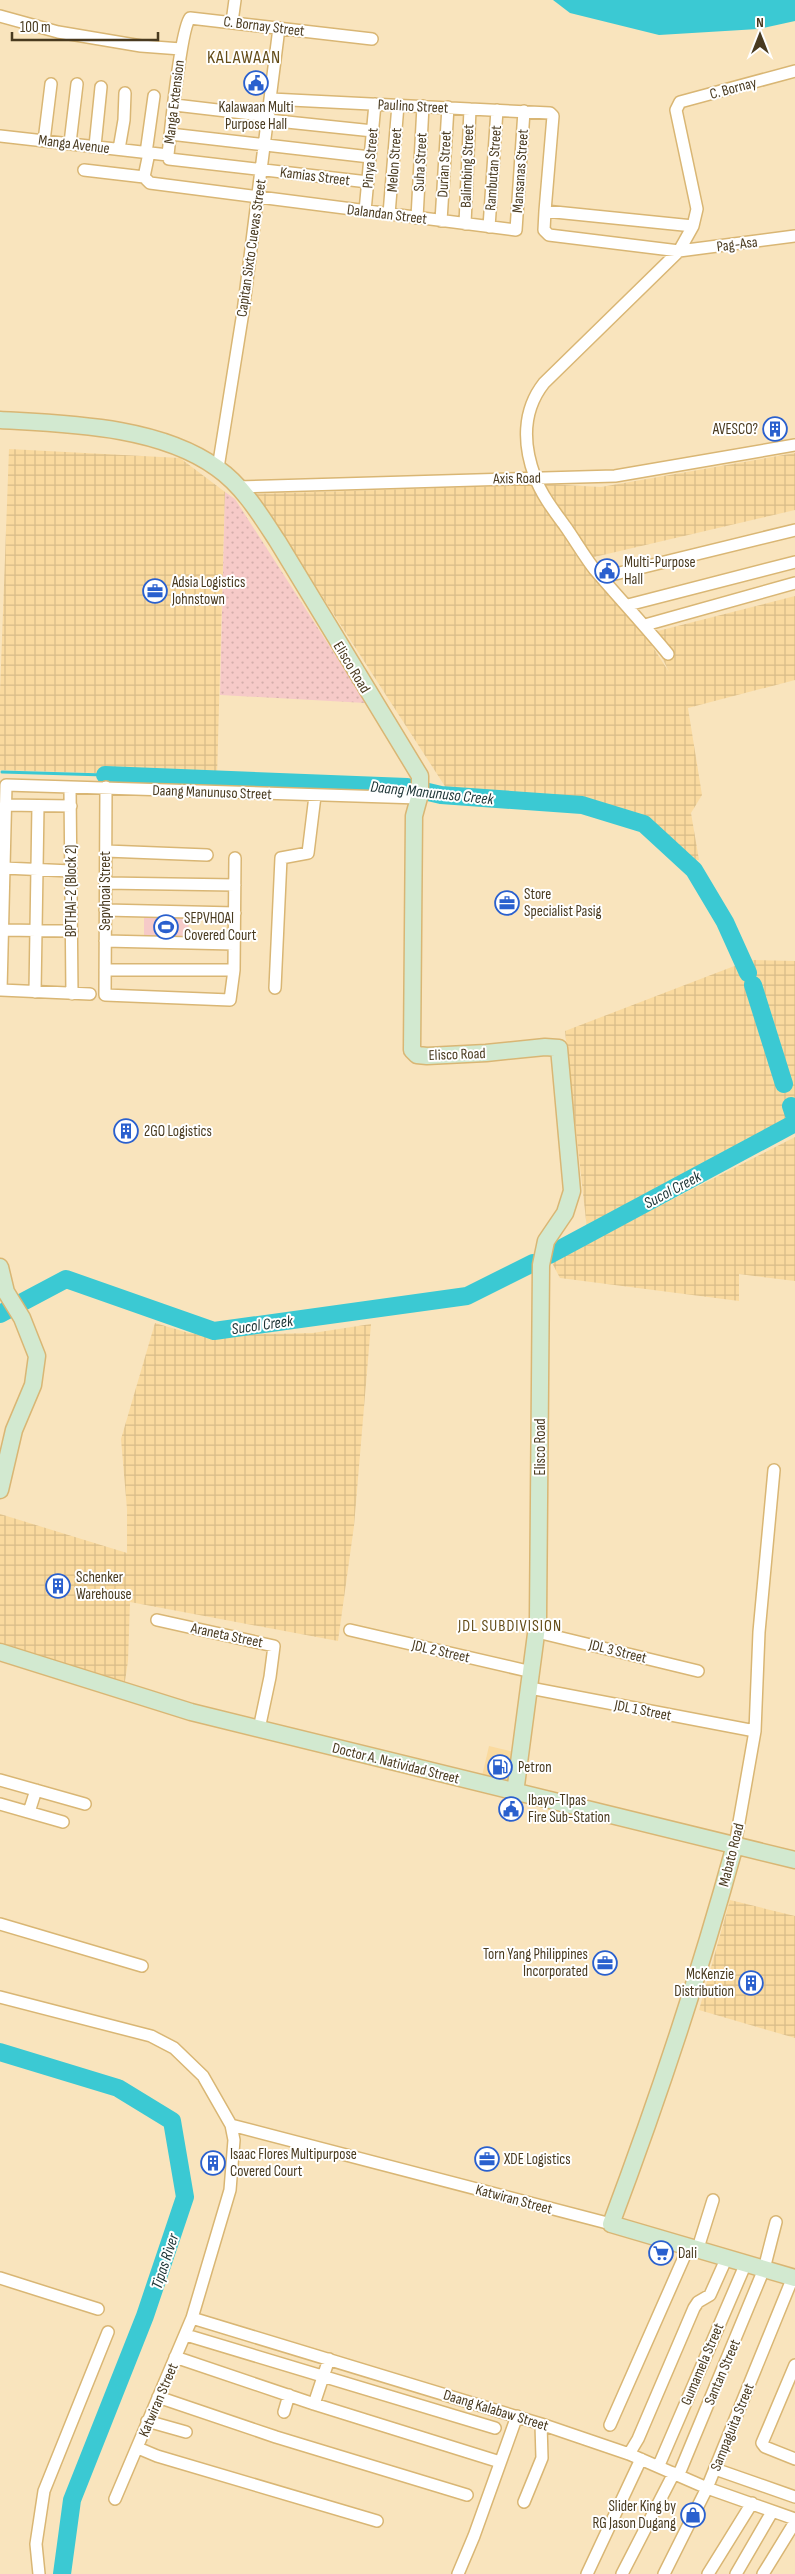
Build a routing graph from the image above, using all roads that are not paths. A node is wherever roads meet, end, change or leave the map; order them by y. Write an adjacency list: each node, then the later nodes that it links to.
1 (235, 0): 3 (street)
2 (0, 16): 6 (street)
3 (232, 22): 4 (street, C. Bornay Street); 6 (street, C. Bornay Street)
4 (279, 28): 5 (street, C. Bornay Street); 13 (street, Capitan Sixto Cuevas Street)
5 (372, 39)
6 (181, 49): 15 (street, Manga Extension)
7 (795, 71): 45 (street, C. Bornay)
8 (51, 84): 26 (street)
9 (77, 84): 27 (street)
10 (101, 87): 29 (street)
11 (126, 93): 30 (street)
12 (154, 96): 31 (street)
13 (271, 99): 14 (street, Paulino Street); 22 (street, Capitan Sixto Cuevas Street)
14 (375, 104): 16 (street, Paulino Street); 23 (street, Pinya Street)
15 (175, 105): 22 (street); 24 (street, Manga Extension)
16 (398, 105): 17 (street, Paulino Street); 41 (street, Melon Street)
17 (423, 106): 18 (street, Paulino Street); 42 (street, Suha Street)
18 (448, 107): 19 (street, Paulino Street); 43 (street, Durian Street)
19 (470, 108): 20 (street, Paulino Street); 44 (street, Balimbing Street)
20 (497, 110): 21 (street, Paulino Street); 46 (street, Rambutan Street)
21 (524, 111): 40 (street, Paulino Street); 47 (street, Mansanas Street)
22 (268, 118): 23 (street); 28 (street, Capitan Sixto Cuevas Street)
23 (373, 132): 33 (street, Pinya Street)
24 (170, 134): 28 (street); 32 (street, Manga Extension)
25 (0, 136): 26 (street, Manga Avenue)
26 (44, 140): 27 (street, Manga Avenue)
27 (70, 143): 29 (street, Manga Avenue)
28 (265, 144): 33 (street); 34 (street, Capitan Sixto Cuevas Street)
29 (95, 146): 30 (street, Manga Avenue)
30 (119, 149): 31 (street, Manga Avenue)
31 (148, 153): 32 (street, Manga Avenue); 36 (street)
32 (168, 155): 34 (street, Kamias Street)
33 (370, 157): 37 (street, Pinya Street)
34 (262, 168): 37 (street, Kamias Street); 38 (street, Capitan Sixto Cuevas Street)
35 (84, 170): 36 (street)
36 (144, 177): 38 (street)
37 (368, 182): 39 (street, Pinya Street)
38 (259, 198): 39 (street, Dalandan Street); 52 (street, Capitan Sixto Cuevas Street)
39 (365, 211): 41 (street, Dalandan Street)
40 (546, 211): 45 (street); 49 (street, Pag-Asa)
41 (389, 214): 42 (street, Dalandan Street)
42 (416, 218): 43 (street, Dalandan Street)
43 (441, 221): 44 (street, Dalandan Street)
44 (465, 224): 46 (street, Dalandan Street)
45 (693, 226): 49 (street)
46 (489, 227): 47 (street, Dalandan Street)
47 (516, 230)
48 (795, 236): 49 (street, Pag-Asa)
49 (679, 251): 53 (street)
50 (0, 420): 52 (main road, Elisco Road)
51 (795, 445): 53 (street, Axis Road)
52 (218, 468): 54 (main road, Elisco Road)
53 (536, 479): 54 (street, Axis Road); 57 (street)
54 (237, 487): 64 (main road, Elisco Road)
55 (795, 530): 57 (street)
56 (795, 562): 59 (street)
57 (603, 577): 59 (street)
58 (795, 583): 60 (street)
59 (628, 606): 60 (street)
60 (645, 625): 61 (street)
61 (668, 654)
62 (106, 787): 63 (street, Daang Manunuso Street); 65 (street, Daang Manunuso Street); 69 (street, Sepvhoai Street)
63 (70, 788): 66 (street, Daang Manunuso Street); 68 (street, BPTHAI-2 (Block 2))
64 (420, 792): 65 (street, Daang Manunuso Street); 95 (main road, Elisco Road)
65 (315, 796): 86 (street)
66 (5, 805): 67 (street); 72 (street)
67 (38, 806): 68 (street); 73 (street)
68 (71, 806): 74 (street, BPTHAI-2 (Block 2))
69 (106, 851): 70 (street); 75 (street, Sepvhoai Street)
70 (207, 855)
71 (235, 858): 76 (street)
72 (4, 868): 73 (street); 79 (street)
73 (38, 869): 74 (street); 80 (street)
74 (71, 871): 81 (street, BPTHAI-2 (Block 2))
75 (106, 883): 76 (street); 77 (street, Sepvhoai Street)
76 (235, 885): 78 (street)
77 (105, 910): 78 (street); 82 (street, Sepvhoai Street)
78 (235, 913): 83 (street)
79 (2, 930): 80 (street); 87 (street)
80 (36, 931): 81 (street); 87 (street)
81 (72, 931): 88 (street, BPTHAI-2 (Block 2))
82 (105, 941): 83 (street); 84 (street, Sepvhoai Street)
83 (234, 944): 85 (street)
84 (105, 970): 85 (street); 85 (street, Sepvhoai Street)
85 (234, 970)
86 (275, 988)
87 (35, 992): 88 (street)
88 (72, 994): 89 (street)
89 (90, 994)
90 (0, 1267): 92 (main road)
91 (774, 1470): 100 (street, Mabato Road)
92 (0, 1490)
93 (157, 1620): 99 (street, Araneta Street)
94 (350, 1630): 98 (street, JDL 2 Street)
95 (537, 1632): 97 (street, JDL 3 Street); 98 (main road, Elisco Road)
96 (0, 1652): 99 (main road, Doctor A. Natividad Street)
97 (698, 1670)
98 (531, 1680): 100 (street, JDL 1 Street); 103 (main road, Elisco Road)
99 (259, 1729): 103 (main road, Doctor A. Natividad Street)
100 (755, 1731): 108 (street, Mabato Road)
101 (0, 1780): 102 (street)
102 (36, 1790): 105 (street); 106 (street)
103 (515, 1793): 108 (main road, Doctor A. Natividad Street)
104 (0, 1804): 106 (street)
105 (85, 1804)
106 (29, 1812): 107 (street)
107 (63, 1822)
108 (735, 1845): 109 (main road, Doctor A. Natividad Street); 116 (main road, Mabato Road)
109 (795, 1860)
110 (0, 1924): 111 (street)
111 (142, 1966)
112 (0, 1996): 113 (street, Katwiran Street)
113 (231, 2124): 116 (street, Katwiran Street); 124 (street, Katwiran Street)
114 (713, 2200): 117 (street)
115 (776, 2222): 120 (street, Santan Street)
116 (611, 2224): 117 (main road, Katwiran Street)
117 (693, 2247): 118 (main road, Katwiran Street); 138 (street)
118 (727, 2257): 119 (main road, Katwiran Street); 142 (street)
119 (746, 2263): 120 (main road, Katwiran Street); 146 (street, Gumamela Street)
120 (764, 2269): 121 (main road, Katwiran Street); 148 (street, Santan Street)
121 (794, 2277): 147 (street, Sampaguita Street)
122 (0, 2278): 123 (street)
123 (98, 2309)
124 (192, 2318): 126 (street, Katwiran Street); 128 (street, Daang Kalabaw Street)
125 (108, 2332): 158 (street)
126 (186, 2335): 127 (street, Katwiran Street); 130 (street)
127 (176, 2358): 131 (street); 132 (street, Katwiran Street)
128 (329, 2359): 130 (street); 135 (street, Daang Kalabaw Street)
129 (795, 2365): 144 (street)
130 (323, 2377): 133 (street); 139 (street)
131 (289, 2395): 133 (street); 134 (street)
132 (158, 2396): 136 (street, Katwiran Street); 150 (street)
133 (314, 2404): 145 (street)
134 (284, 2412)
135 (517, 2416): 137 (street, Daang Kalabaw Street); 145 (street)
136 (148, 2421): 140 (street); 141 (street, Katwiran Street)
137 (541, 2424): 142 (street, Daang Kalabaw Street); 153 (street)
138 (610, 2426)
139 (494, 2428)
140 (186, 2432)
141 (138, 2448): 152 (street, Katwiran Street); 157 (street)
142 (629, 2454): 143 (street, Daang Kalabaw Street)
143 (641, 2459): 146 (street, Daang Kalabaw Street); 160 (street)
144 (795, 2459)
145 (500, 2462): 159 (street)
146 (659, 2466): 148 (street, Daang Kalabaw Street)
147 (714, 2469): 149 (street, Sampaguita Street); 151 (street)
148 (677, 2473): 149 (street, Daang Kalabaw Street); 161 (street, Santan Street)
149 (707, 2488): 154 (street, Daang Kalabaw Street); 162 (street, Sampaguita Street)
150 (467, 2495)
151 (795, 2497)
152 (115, 2499)
153 (524, 2502)
154 (752, 2503): 155 (street, Daang Kalabaw Street); 163 (street)
155 (772, 2512): 156 (street, Daang Kalabaw Street); 164 (street)
156 (795, 2520): 165 (street)
157 (377, 2521)
158 (39, 2574)
159 (458, 2574)
160 (587, 2574)
161 (622, 2574)
162 (664, 2574)
163 (708, 2574)
164 (736, 2574)
165 (763, 2574)

